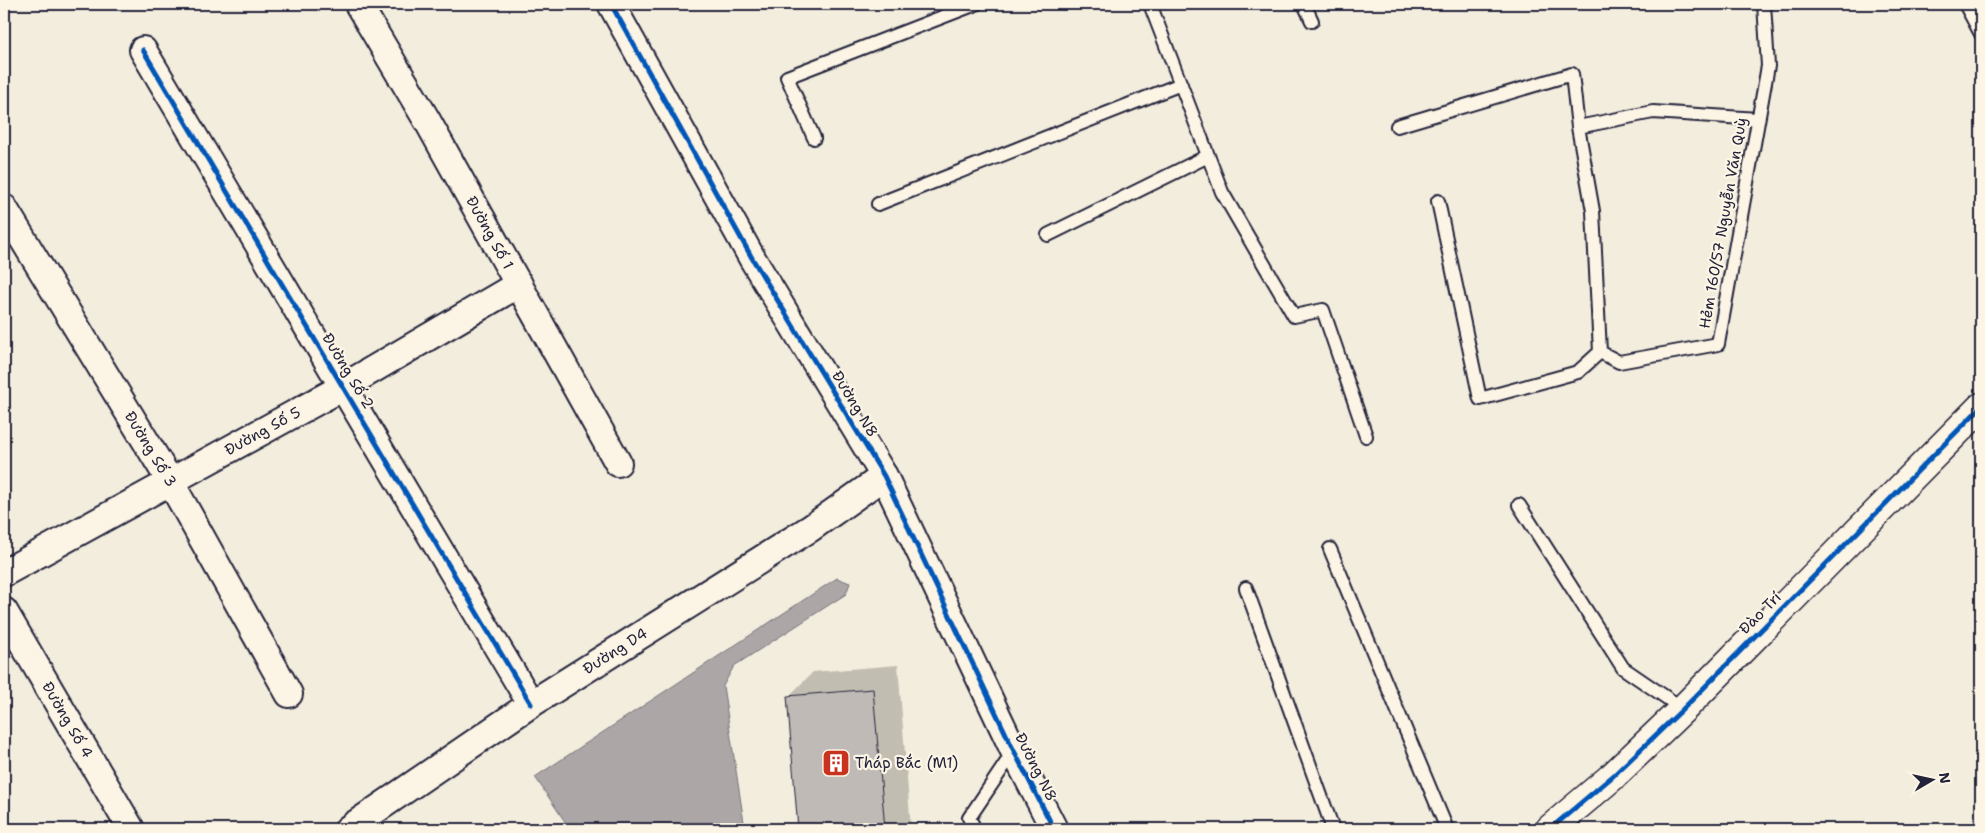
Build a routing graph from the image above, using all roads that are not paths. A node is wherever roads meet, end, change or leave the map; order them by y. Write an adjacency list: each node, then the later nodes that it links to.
1 (358, 4): 21 (street, Đường Số 1)
2 (611, 4): 27 (street, Đường N8)
3 (976, 4): 15 (lane)
4 (1150, 4): 11 (lane)
5 (1304, 4): 8 (lane)
6 (1764, 4): 12 (lane, Hẻm 160/57 Nguyễn Văn Quỳ)
7 (1965, 4): 9 (lane)
8 (1312, 20)
9 (1981, 34)
10 (143, 50): 23 (street, Đường Số 2)
11 (1181, 84): 16 (lane); 18 (lane)
12 (1758, 119): 14 (lane); 22 (lane, Hẻm 160/57 Nguyễn Văn Quỳ)
13 (1397, 126): 14 (lane)
14 (1578, 127): 22 (lane)
15 (814, 138)
16 (1208, 156): 20 (lane); 25 (lane)
17 (1438, 202): 22 (lane)
18 (878, 204)
19 (4, 208): 28 (street, Đường Số 3)
20 (1048, 235)
21 (519, 284): 23 (street, Đường Số 5); 26 (street, Đường Số 1)
22 (1600, 352)
23 (343, 387): 28 (street, Đường Số 5); 35 (street, Đường Số 2)
24 (1981, 407): 36 (street, Đào Trí)
25 (1366, 436)
26 (618, 463)
27 (884, 476): 35 (street, Đường D4); 37 (street, Đường N8)
28 (170, 481): 31 (street, Đường Số 5); 34 (street, Đường Số 3)
29 (1520, 505): 36 (lane)
30 (1330, 550): 43 (lane)
31 (4, 573)
32 (1246, 588): 42 (lane)
33 (4, 611): 38 (street, Đường Số 4)
34 (289, 694)
35 (531, 704): 39 (street, Đường D4)
36 (1683, 709): 44 (street, Đào Trí)
37 (1014, 751): 40 (lane); 41 (street, Đường N8)
38 (131, 829)
39 (351, 829)
40 (975, 829)
41 (1054, 829)
42 (1334, 829)
43 (1447, 829)
44 (1550, 829)

